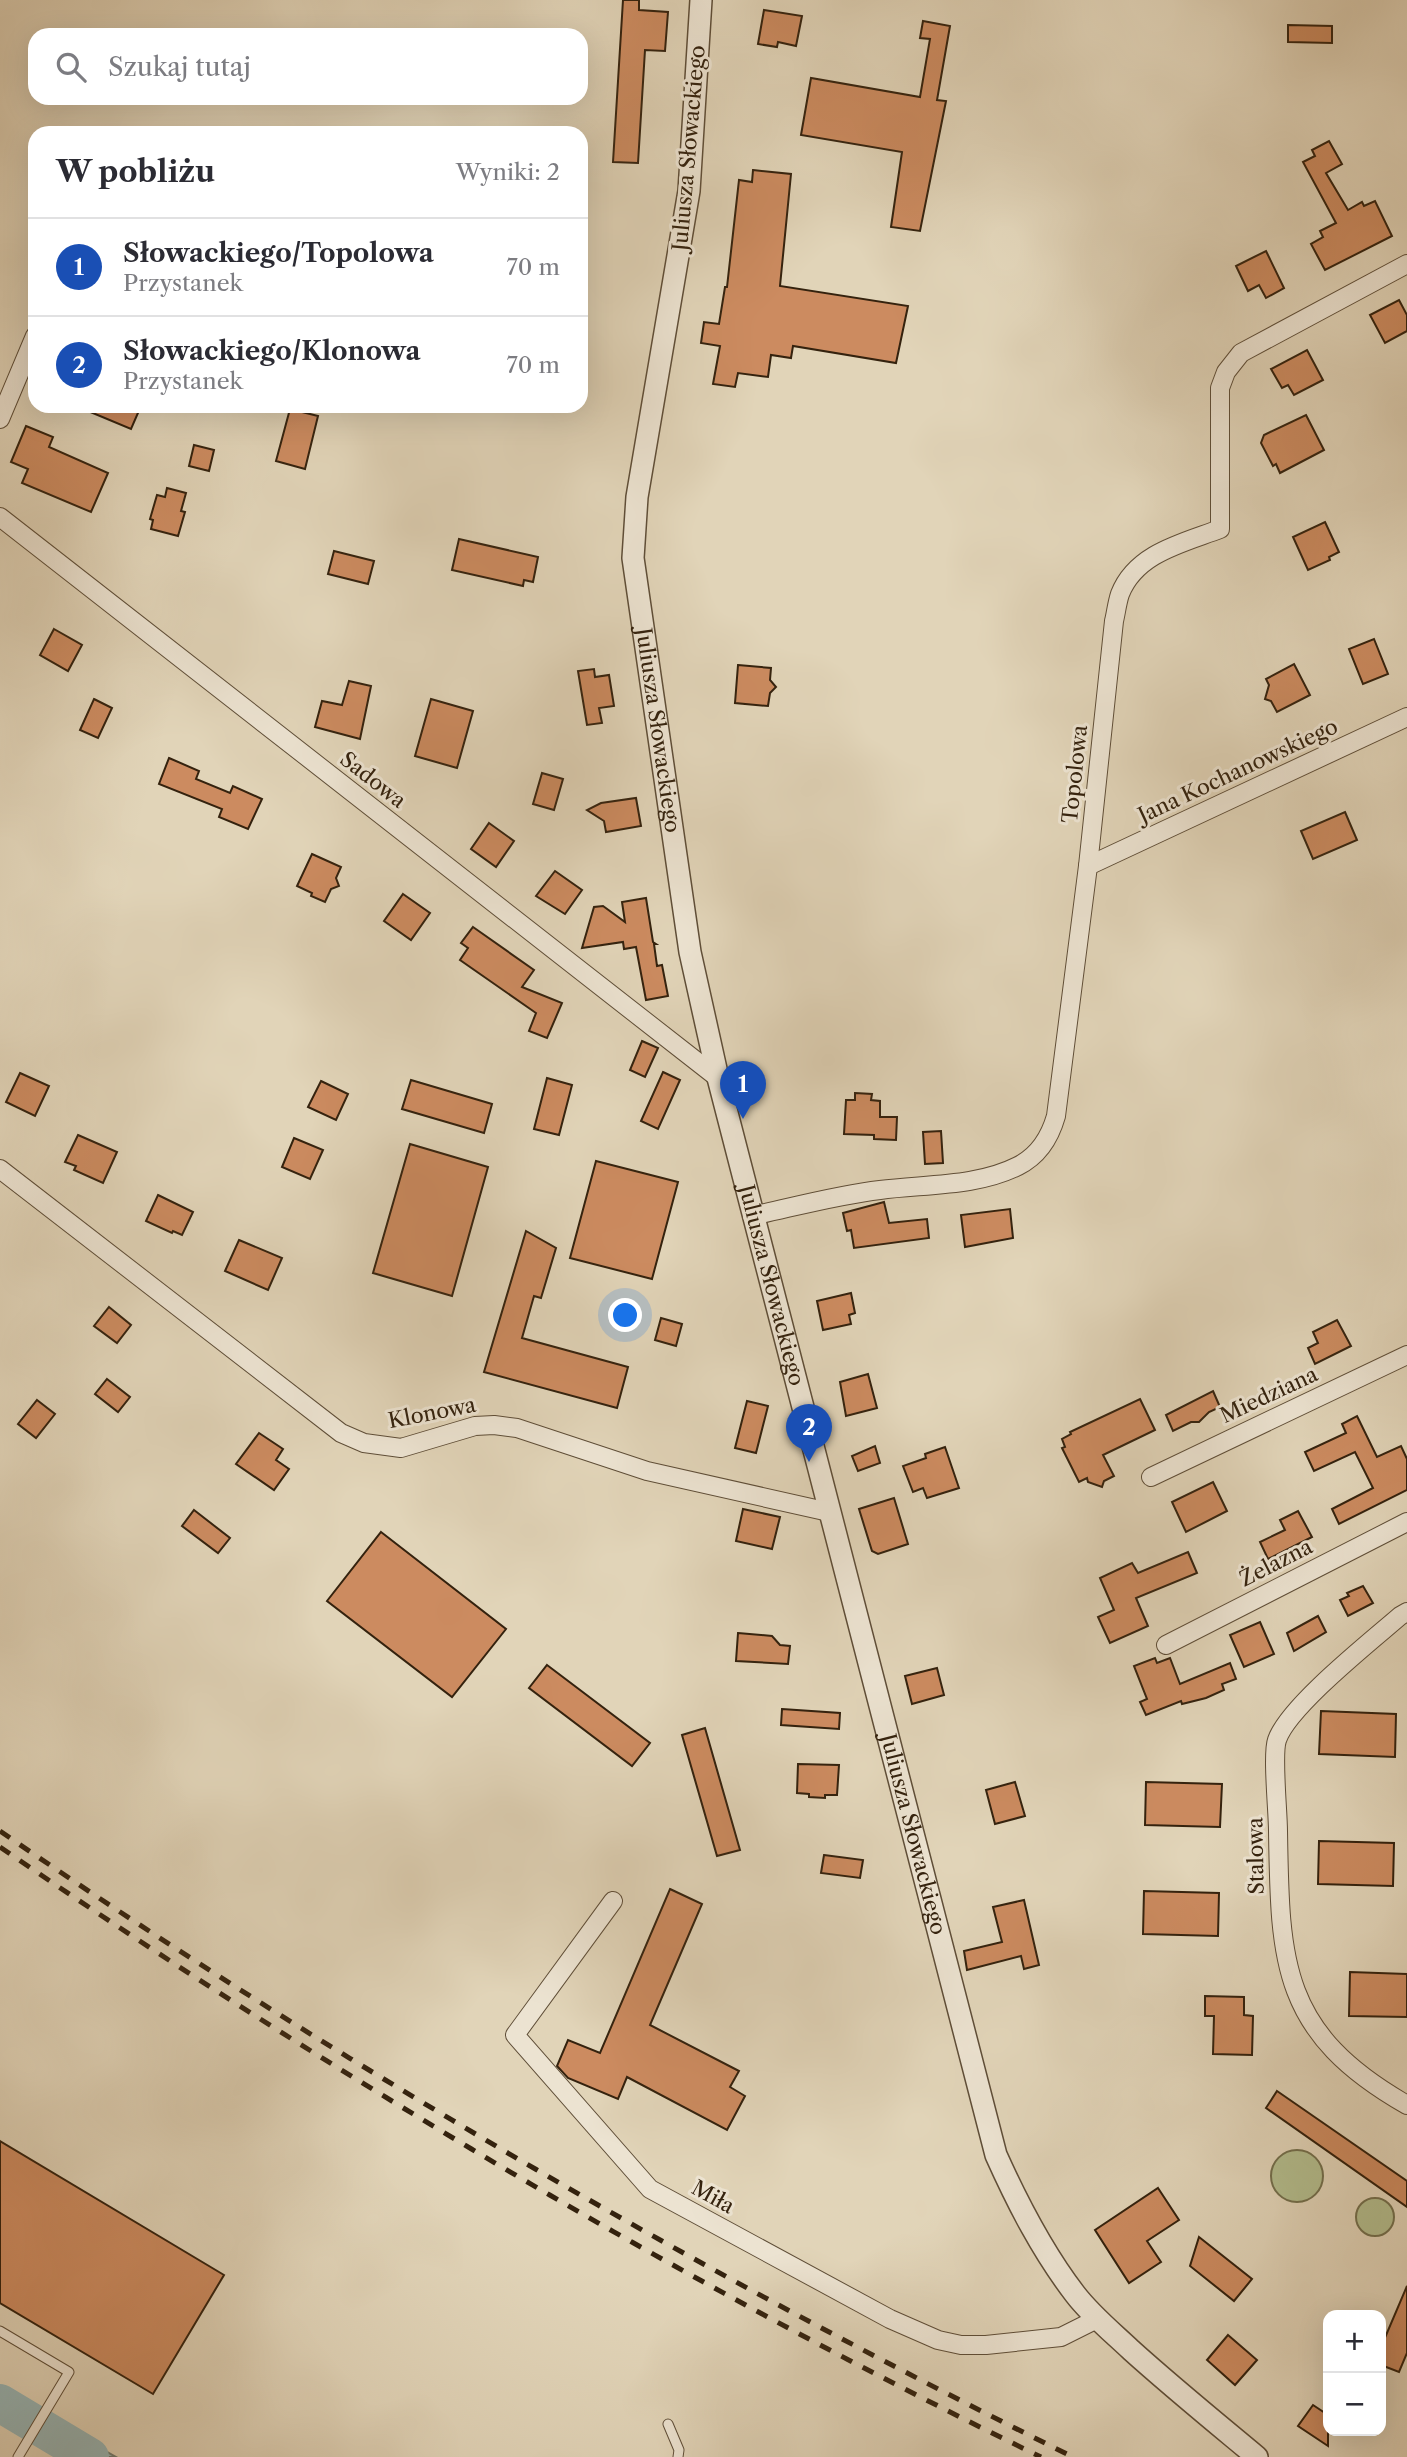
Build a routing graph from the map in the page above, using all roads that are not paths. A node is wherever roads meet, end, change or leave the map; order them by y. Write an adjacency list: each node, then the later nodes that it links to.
1 (701, 0): 8 (street, Juliusza Słowackiego)
2 (1407, 264): 7 (street, Topolowa)
3 (28, 353): 4 (street)
4 (0, 419)
5 (0, 517): 8 (street, Sadowa)
6 (1407, 716): 7 (street, Jana Kochanowskiego)
7 (1088, 866): 10 (street, Topolowa)
8 (718, 1078): 10 (street, Juliusza Słowackiego)
9 (0, 1169): 13 (street, Klonowa)
10 (752, 1216): 13 (street, Juliusza Słowackiego)
11 (1407, 1355): 12 (street, Miedziana)
12 (1151, 1477)
13 (829, 1512): 19 (street, Juliusza Słowackiego)
14 (1407, 1522): 16 (street, Żelazna)
15 (1407, 1612): 18 (street, Stalowa)
16 (1166, 1645)
17 (613, 1901): 19 (street, Miła)
18 (1407, 2105)
19 (1097, 2319): 24 (street, Juliusza Słowackiego)
20 (0, 2331): 22 (lane)
21 (667, 2424): 23 (lane)
22 (18, 2457)
23 (678, 2457)
24 (1257, 2457)

